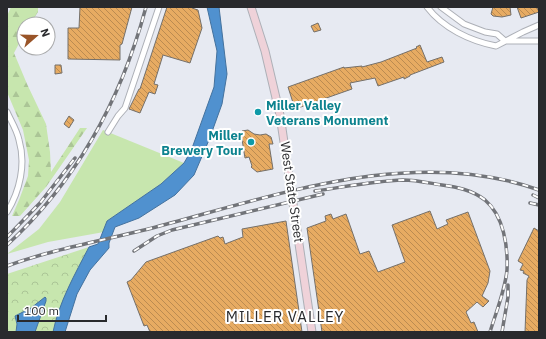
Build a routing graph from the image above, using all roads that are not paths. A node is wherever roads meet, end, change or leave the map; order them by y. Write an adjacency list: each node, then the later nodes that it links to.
1 (159, 7): 9 (street)
2 (251, 7): 11 (main road, West State Street)
3 (426, 7): 6 (street)
4 (441, 7): 6 (street)
5 (539, 25): 6 (street)
6 (505, 41): 7 (street)
7 (539, 41)
8 (7, 112): 10 (street)
9 (108, 132)
10 (7, 212)
11 (312, 332)

